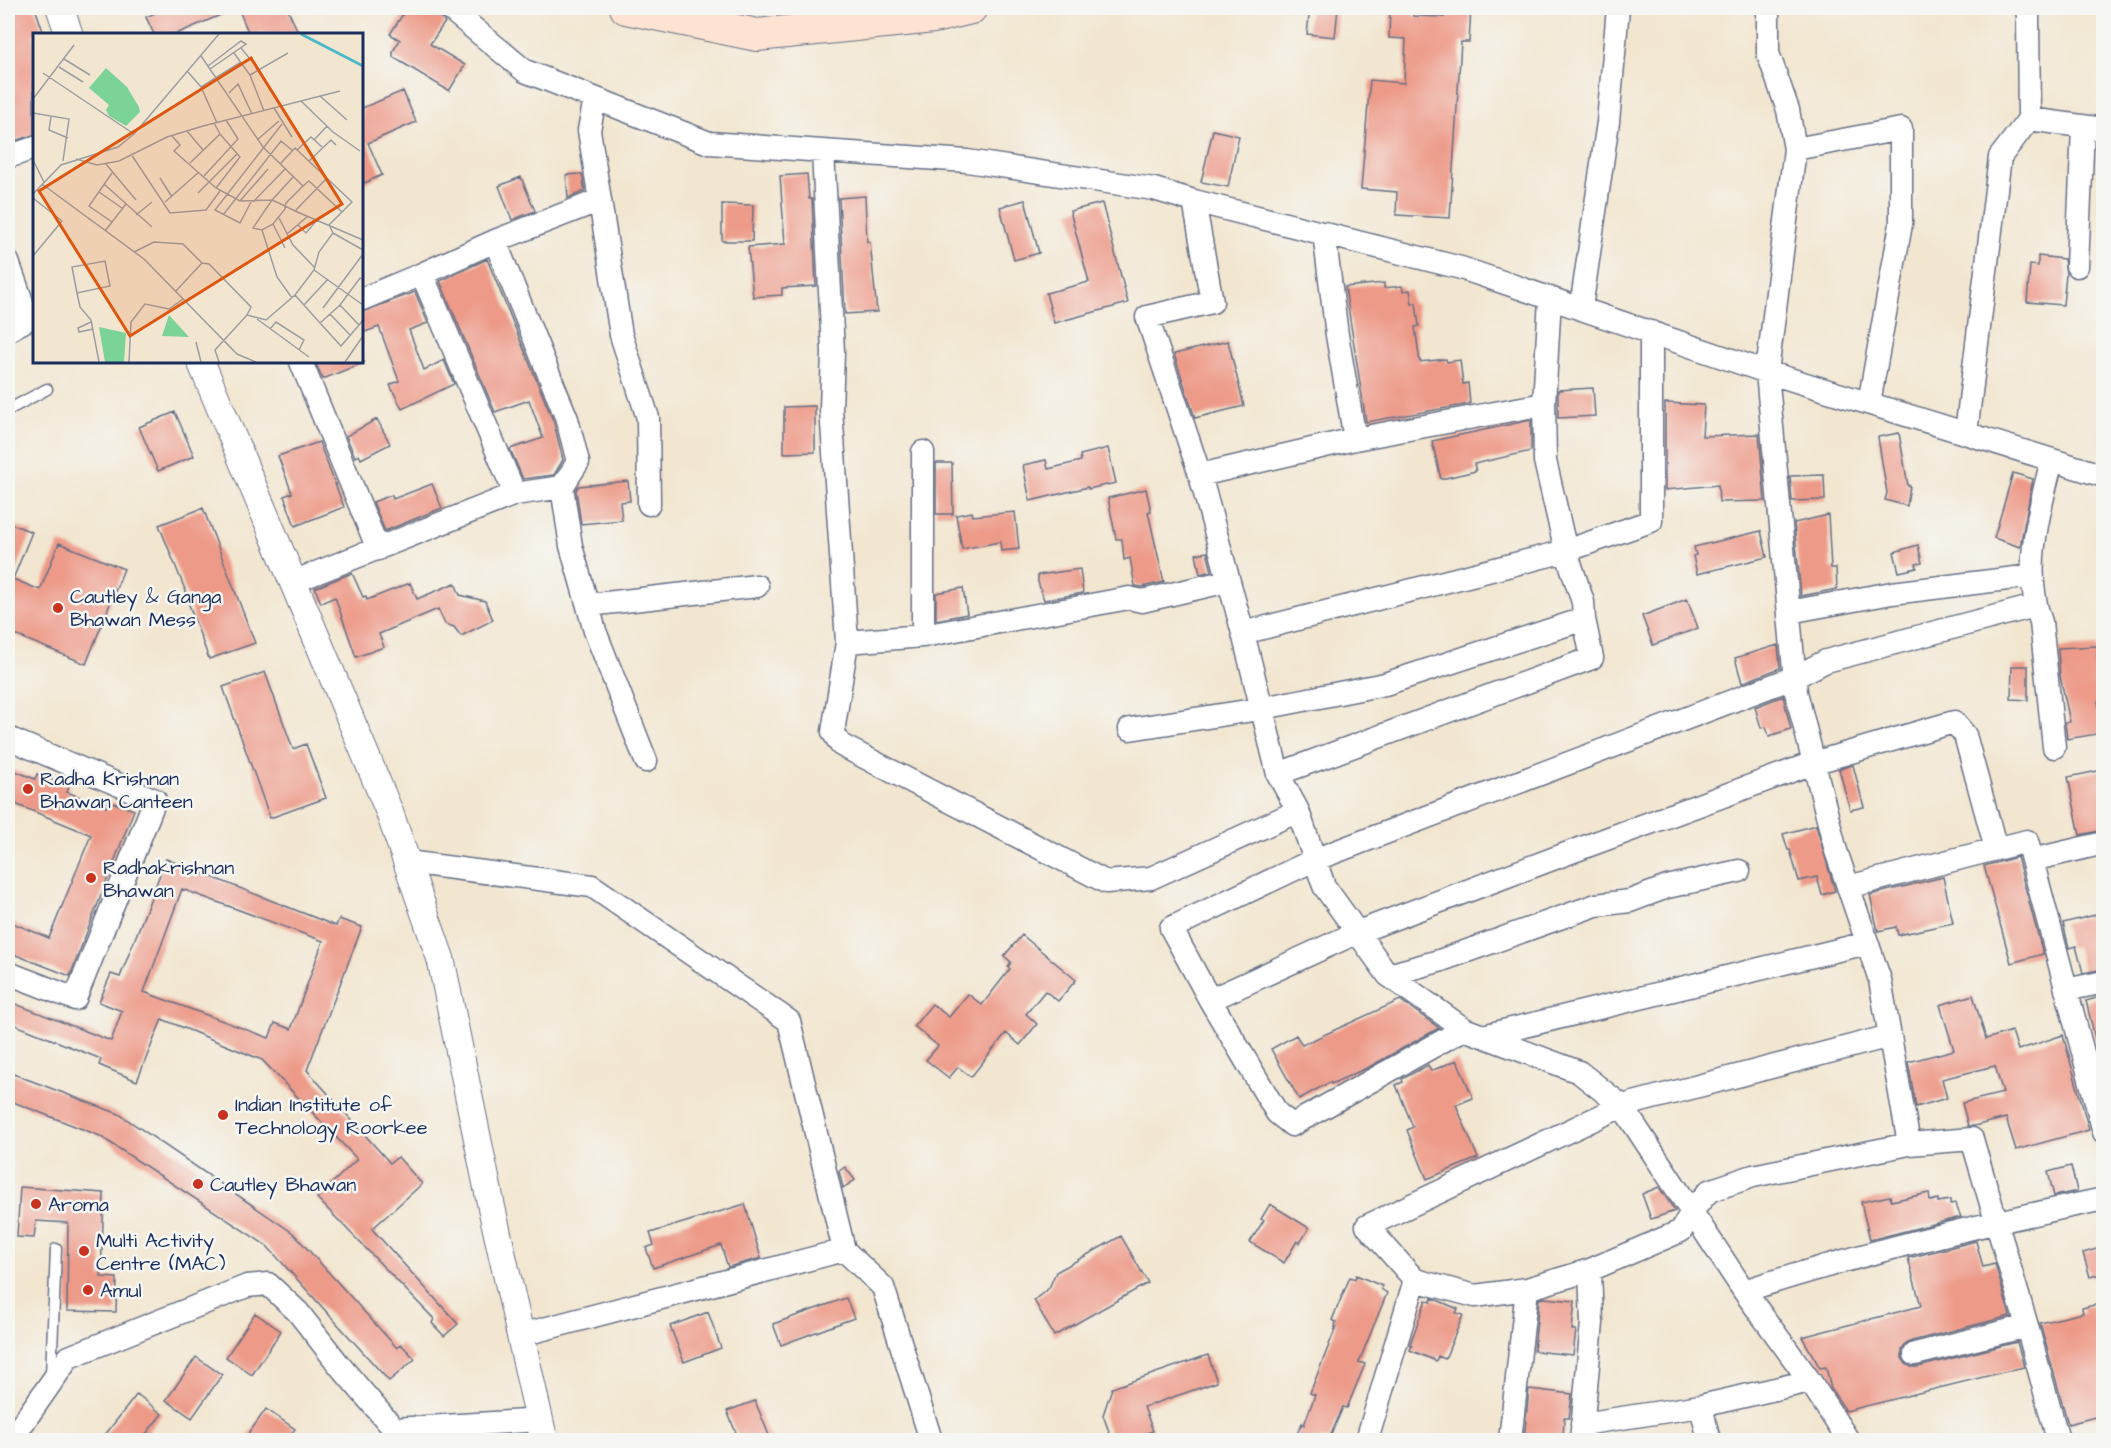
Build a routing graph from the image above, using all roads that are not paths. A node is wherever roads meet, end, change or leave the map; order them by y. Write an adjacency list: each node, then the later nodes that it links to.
1 (60, 8): 9 (street)
2 (449, 8): 10 (street)
3 (627, 8): 8 (main road)
4 (971, 8): 8 (main road)
5 (1618, 8): 26 (street)
6 (1768, 8): 14 (street)
7 (2026, 8): 11 (street)
8 (933, 12)
9 (69, 33)
10 (595, 99): 15 (street); 17 (street)
11 (2029, 119): 12 (street); 36 (street)
12 (2093, 128): 22 (street)
13 (33, 148): 16 (street)
14 (1794, 148): 31 (street); 33 (street)
15 (823, 151): 18 (street); 57 (street)
16 (8, 157)
17 (600, 200): 20 (street); 44 (street)
18 (1194, 201): 19 (street); 40 (street)
19 (1324, 233): 24 (street); 37 (street)
20 (495, 241): 23 (street); 42 (street)
21 (8, 262): 27 (street)
22 (2077, 266)
23 (422, 274): 25 (street); 43 (street)
24 (1550, 298): 26 (street); 34 (street)
25 (363, 299)
26 (1581, 308): 28 (street)
27 (8, 330)
28 (1651, 332): 31 (street); 46 (street)
29 (201, 363): 49 (street)
30 (301, 363): 45 (street)
31 (1767, 372): 33 (street); 53 (street)
32 (46, 389): 35 (lane)
33 (1869, 403): 36 (street)
34 (1544, 404): 37 (street); 46 (street)
35 (8, 410)
36 (1966, 433): 39 (street)
37 (1356, 439): 40 (street)
38 (923, 452): 56 (street)
39 (2052, 460): 41 (street); 47 (street)
40 (1200, 475): 48 (street)
41 (2103, 476)
42 (562, 487): 43 (street); 51 (street)
43 (515, 494): 45 (street)
44 (649, 504)
45 (378, 549): 49 (street)
46 (1566, 550): 54 (street); 55 (street)
47 (2032, 576): 52 (street); 53 (street)
48 (1228, 581): 55 (street); 56 (street)
49 (293, 582): 71 (street)
50 (757, 586): 51 (street)
51 (588, 605): 63 (street)
52 (2035, 606): 58 (street); 62 (street)
53 (1789, 612): 58 (street)
54 (1584, 620): 59 (street); 65 (street)
55 (1243, 633): 59 (street)
56 (923, 636): 57 (street)
57 (847, 642): 66 (street)
58 (1795, 677): 64 (street); 69 (street)
59 (1261, 707): 60 (street); 65 (street)
60 (1130, 729)
61 (8, 738): 76 (street)
62 (2055, 747)
63 (646, 761)
64 (1813, 763): 68 (street); 73 (street); 74 (street)
65 (1278, 774): 66 (street)
66 (1298, 811): 69 (street)
67 (2103, 843): 70 (street)
68 (1996, 849): 70 (street); 73 (street)
69 (1314, 860): 74 (street); 80 (street)
70 (2032, 860): 79 (street)
71 (407, 862): 90 (street); 96 (street)
72 (1739, 871): 77 (street)
73 (1848, 887): 75 (street)
74 (1358, 932): 77 (street); 80 (street)
75 (1868, 943): 81 (street); 82 (street)
76 (8, 974)
77 (1388, 975): 81 (street)
78 (2103, 982): 79 (street)
79 (2066, 990): 84 (street)
80 (1210, 1000): 81 (street)
81 (1474, 1033): 83 (street)
82 (1890, 1036): 83 (street); 85 (street)
83 (1622, 1106): 87 (street); 92 (street)
84 (2103, 1132)
85 (1909, 1144): 87 (street); 88 (street)
86 (2103, 1199): 88 (street)
87 (1692, 1211): 91 (street); 94 (street)
88 (1996, 1221): 94 (street); 95 (street)
89 (56, 1249): 99 (lane)
90 (844, 1250): 96 (street); 105 (street)
91 (1590, 1270): 93 (street); 102 (street)
92 (1415, 1280): 93 (street); 106 (street)
93 (1527, 1289): 107 (street)
94 (1744, 1291): 98 (street)
95 (2027, 1326): 97 (street); 110 (street)
96 (521, 1335): 101 (street)
97 (1915, 1354)
98 (1810, 1382): 100 (street); 109 (street)
99 (51, 1383): 103 (street); 104 (street)
100 (1701, 1406): 102 (street); 108 (street)
101 (542, 1430): 103 (street)
102 (1582, 1432)
103 (391, 1437)
104 (11, 1440)
105 (931, 1440)
106 (1369, 1440)
107 (1510, 1440)
108 (1708, 1440)
109 (1848, 1440)
110 (2058, 1440)

